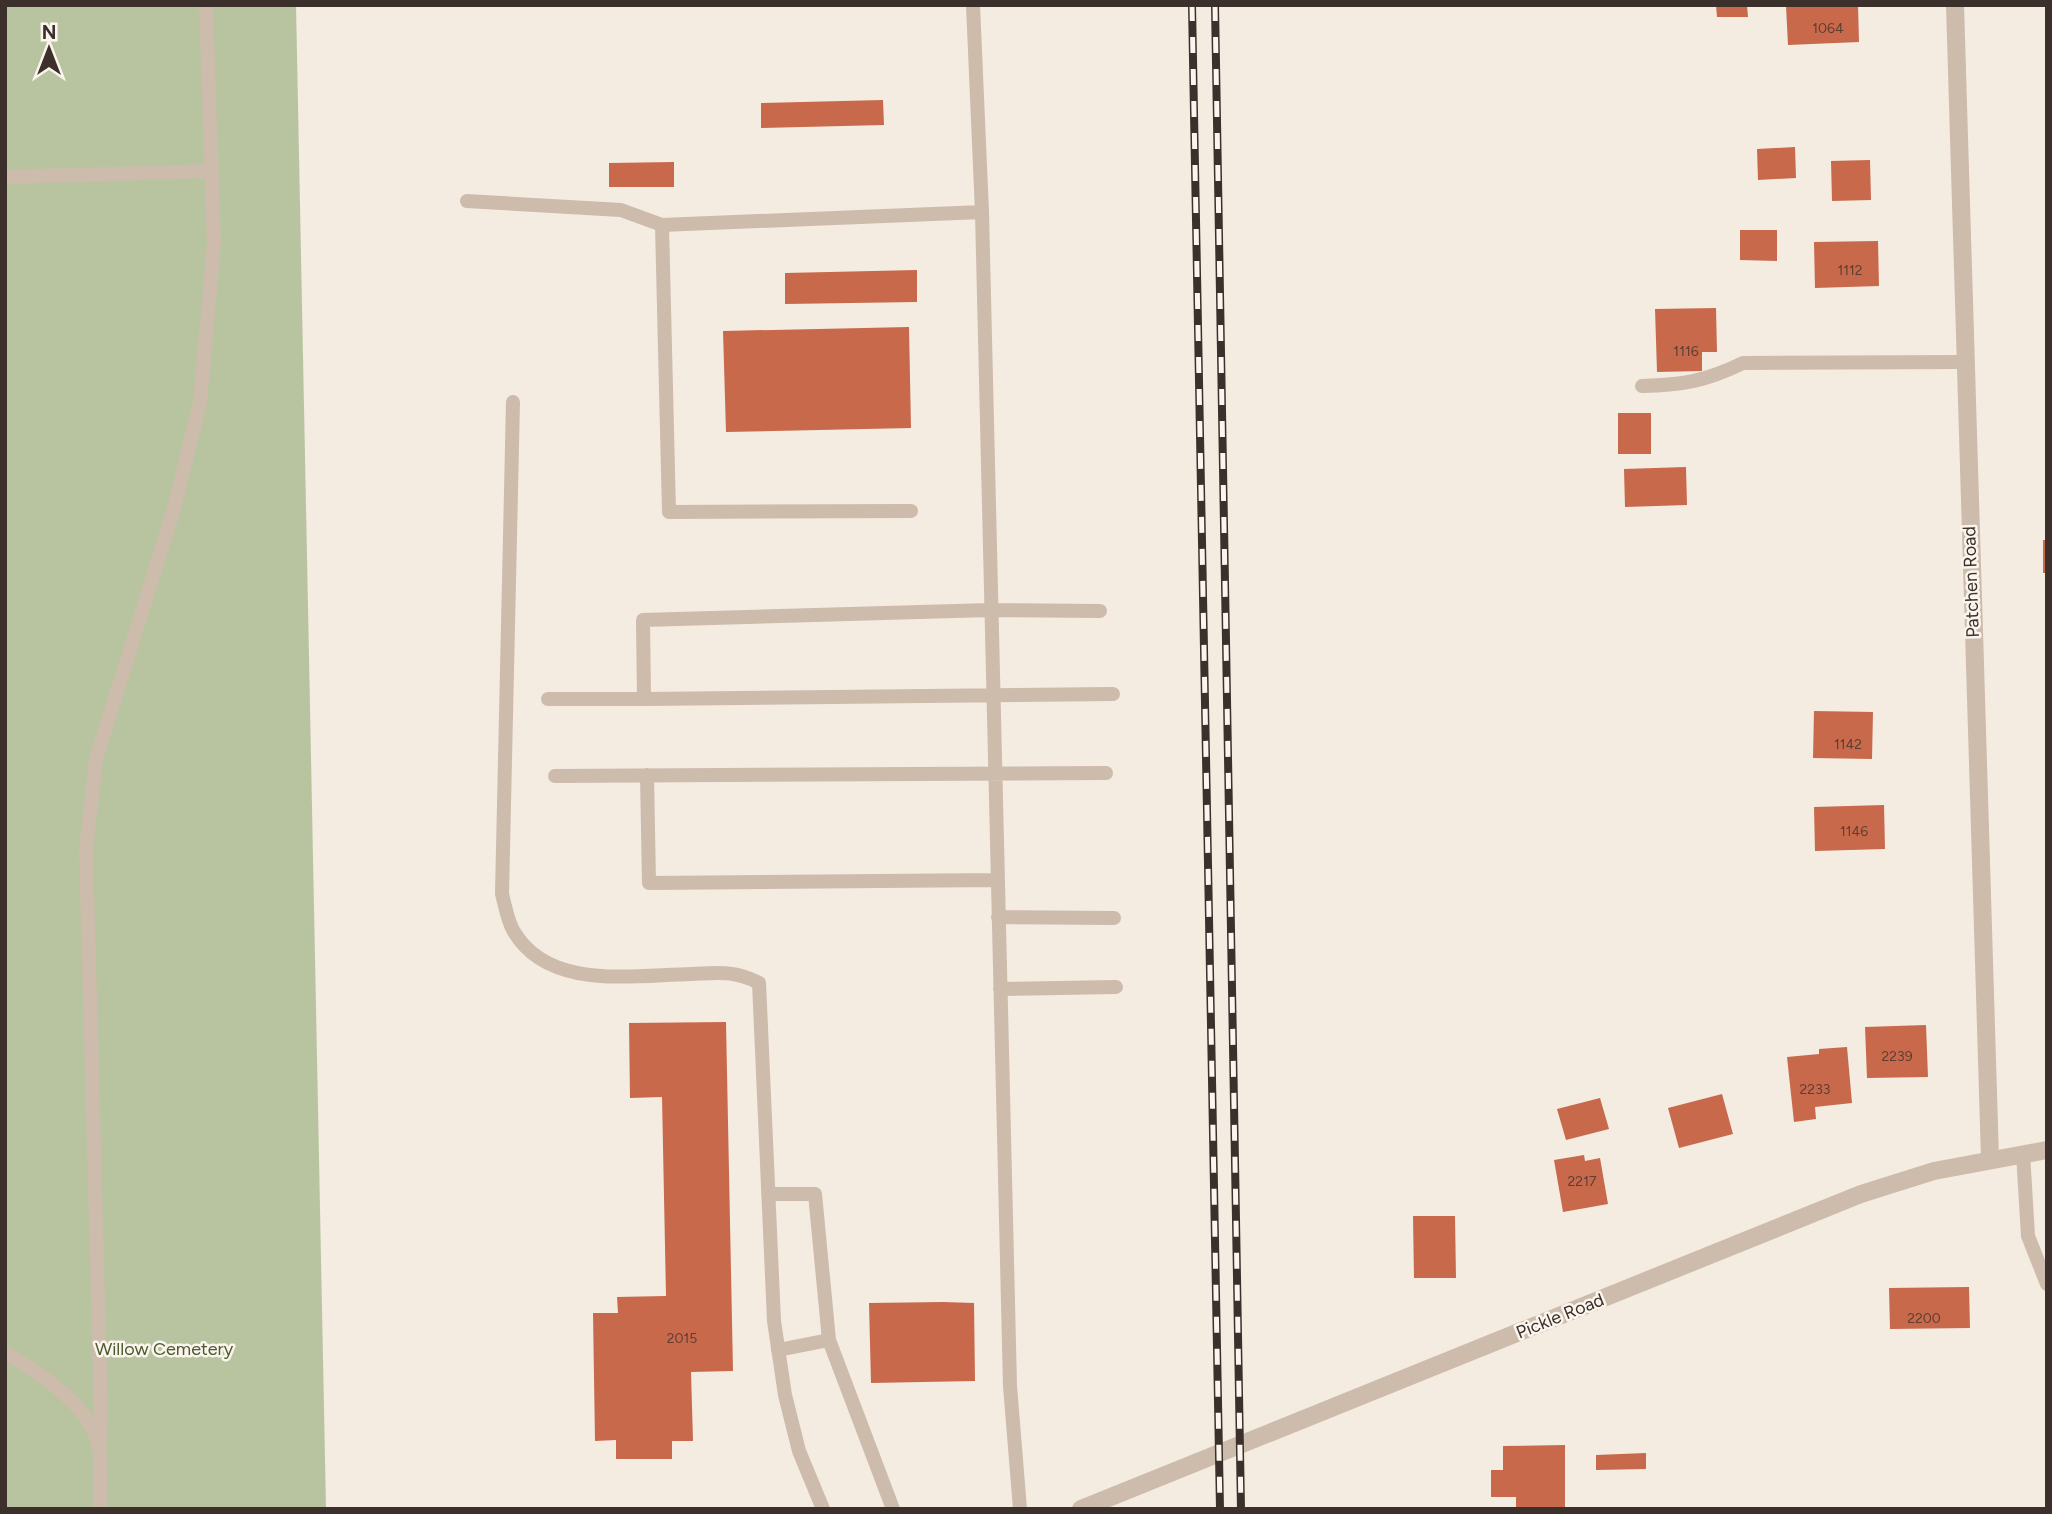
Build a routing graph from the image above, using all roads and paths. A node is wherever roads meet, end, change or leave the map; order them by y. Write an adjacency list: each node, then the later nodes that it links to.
1 (206, 5): 4 (lane)
2 (973, 5): 7 (lane)
3 (1955, 5): 9 (street, Patchen Road)
4 (211, 172): 5 (lane); 36 (lane)
5 (5, 177)
6 (467, 201): 8 (lane)
7 (982, 212): 8 (lane); 13 (lane)
8 (662, 225): 12 (lane)
9 (1964, 362): 10 (lane); 30 (street, Patchen Road)
10 (1642, 386)
11 (513, 402): 31 (lane)
12 (911, 511)
13 (989, 610): 14 (lane); 16 (lane); 18 (lane)
14 (1100, 611)
15 (1113, 694): 16 (lane)
16 (991, 697): 18 (lane); 19 (lane)
17 (548, 699): 18 (lane)
18 (644, 699)
19 (993, 772): 20 (lane); 21 (lane); 23 (lane)
20 (1106, 773)
21 (647, 775): 22 (lane); 23 (lane)
22 (555, 776)
23 (998, 880): 24 (lane)
24 (998, 917): 25 (lane); 27 (lane)
25 (1114, 918)
26 (1116, 987): 27 (lane)
27 (1000, 989): 40 (lane)
28 (2047, 1150): 29 (street, Pickle Road)
29 (2023, 1153): 30 (street, Pickle Road); 32 (lane)
30 (1990, 1159): 41 (street, Pickle Road)
31 (768, 1194): 33 (lane); 34 (lane)
32 (2047, 1284)
33 (829, 1339): 34 (lane); 39 (lane)
34 (778, 1350): 38 (lane)
35 (5, 1353): 36 (lane)
36 (99, 1448): 37 (lane)
37 (100, 1509)
38 (823, 1509)
39 (893, 1509)
40 (1020, 1509)
41 (1081, 1509)

